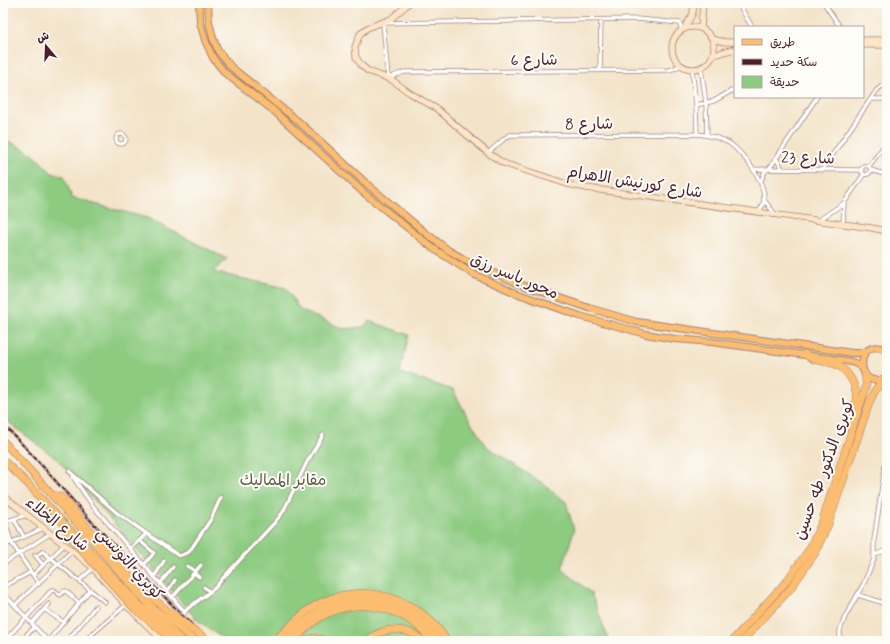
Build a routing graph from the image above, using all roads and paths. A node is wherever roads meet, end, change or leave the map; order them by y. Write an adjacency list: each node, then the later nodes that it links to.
1 (199, 3): 56 (main road, محور ياسر رزق)
2 (208, 3): 54 (main road, محور ياسر رزق)
3 (409, 3): 9 (street, شارع كورنيش الاهرام)
4 (695, 3): 13 (street)
5 (703, 3): 12 (street)
6 (738, 3): 10 (street)
7 (824, 3): 11 (street)
8 (601, 20): 9 (street); 13 (street); 25 (street)
9 (383, 23): 26 (street); 26 (street, شارع كورنيش الاهرام)
10 (751, 26)
11 (839, 26)
12 (701, 28): 13 (street); 14 (street)
13 (682, 29): 22 (street)
14 (712, 39): 17 (street); 21 (street)
15 (864, 40): 16 (street)
16 (887, 40)
17 (734, 42)
18 (864, 45): 19 (street)
19 (887, 45)
20 (734, 49): 21 (street)
21 (712, 56): 23 (street)
22 (680, 65): 24 (street); 25 (street, شارع 6)
23 (701, 67): 24 (street); 32 (street)
24 (692, 69): 33 (street)
25 (600, 70): 26 (street, شارع 6)
26 (388, 78): 37 (street, شارع كورنيش الاهرام)
27 (887, 85): 30 (street)
28 (733, 91): 32 (street)
29 (816, 98): 38 (street)
30 (871, 99): 31 (street); 43 (street)
31 (887, 99)
32 (706, 103): 33 (street); 35 (street)
33 (696, 105): 34 (street)
34 (697, 134): 35 (street, شارع 8); 37 (street, شارع 8)
35 (707, 135): 40 (street, شارع 8)
36 (887, 142): 39 (street)
37 (488, 153): 49 (street, شارع كورنيش الاهرام)
38 (776, 158): 41 (street); 42 (street)
39 (870, 168): 44 (street); 44 (street); 45 (street)
40 (753, 169): 41 (street, شارع 23); 46 (street, شارع 8)
41 (769, 169): 42 (street, شارع 23); 46 (street)
42 (782, 169): 43 (street, شارع 23)
43 (822, 170): 44 (street, شارع 23)
44 (863, 172): 48 (street)
45 (887, 175)
46 (761, 181): 47 (street)
47 (764, 199): 49 (street); 50 (street)
48 (844, 203): 51 (street); 52 (street)
49 (758, 212): 50 (street, شارع كورنيش الاهرام)
50 (775, 214): 51 (street, شارع كورنيش الاهرام)
51 (818, 220): 52 (street, شارع كورنيش الاهرام)
52 (843, 224): 53 (street, شارع كورنيش الاهرام)
53 (887, 231)
54 (868, 351): 55 (main road, محور ياسر رزق); 57 (main road)
55 (887, 351)
56 (805, 354): 57 (main road, محور ياسر رزق); 59 (highway)
57 (863, 371): 58 (main road, محور ياسر رزق); 59 (highway, كوبرى الدكتور طه حسين)
58 (886, 377): 146 (highway, كوبرى الدكتور طه حسين)
59 (852, 434): 145 (highway, كوبرى الدكتور طه حسين)
60 (323, 435): 106 (street)
61 (3, 441): 64 (highway, كوبري التونسي)
62 (887, 453): 83 (street)
63 (3, 460): 69 (highway)
64 (52, 495): 127 (highway, bridge); 135 (highway, كوبري التونسي, bridge)
65 (3, 496): 67 (street, شارع الخلاء)
66 (221, 497): 73 (street)
67 (27, 515): 68 (street); 71 (street, شارع الخلاء)
68 (14, 519): 70 (street); 74 (street)
69 (60, 519): 133 (highway, bridge); 134 (highway, كوبري التونسي, bridge)
70 (4, 522): 76 (street)
71 (44, 528): 72 (street, شارع الخلاء); 74 (street)
72 (50, 533): 77 (street, شارع الخلاء); 82 (street)
73 (146, 534): 75 (street); 79 (street)
74 (24, 537): 76 (street)
75 (140, 541): 79 (street); 89 (street)
76 (11, 542): 78 (street); 82 (street)
77 (65, 544): 80 (street, شارع الخلاء); 84 (street)
78 (3, 546)
79 (130, 549): 89 (street)
80 (72, 550): 87 (street); 93 (street, شارع الخلاء)
81 (887, 550): 83 (street)
82 (18, 553): 86 (street); 95 (street)
83 (874, 555): 107 (street)
84 (50, 558): 87 (street, شارع الخلاء); 88 (street); 88 (street)
85 (164, 561): 96 (street)
86 (3, 564)
87 (58, 564): 99 (street, شارع الخلاء); 100 (street)
88 (43, 565): 95 (street)
89 (144, 565): 96 (street)
90 (201, 565): 94 (street)
91 (187, 566): 94 (street)
92 (173, 567): 101 (street)
93 (93, 568): 99 (street); 114 (street, شارع الخلاء)
94 (195, 572): 97 (street); 108 (street)
95 (32, 574): 100 (street); 102 (street)
96 (154, 577): 101 (street)
97 (198, 577)
98 (175, 580): 105 (street)
99 (79, 581): 104 (street, شارع الخلاء)
100 (39, 584): 115 (street)
101 (160, 584): 105 (street)
102 (3, 587)
103 (204, 587): 106 (street)
104 (90, 590): 110 (street, شارع الخلاء); 111 (street)
105 (166, 592): 108 (street)
106 (210, 592): 118 (street)
107 (858, 595): 113 (street); 147 (street)
108 (172, 598): 118 (street)
109 (3, 599): 115 (street)
110 (105, 602)
111 (79, 603): 119 (street); 120 (street)
112 (49, 604): 117 (street)
113 (887, 604)
114 (126, 605): 130 (street); 131 (street, شارع الخلاء)
115 (15, 606): 119 (street)
116 (96, 606): 129 (street)
117 (44, 609): 120 (street); 121 (street)
118 (184, 612): 132 (street)
119 (26, 617): 121 (street); 125 (street)
120 (63, 622): 126 (street)
121 (33, 625): 123 (street); 126 (street)
122 (3, 634): 125 (street)
123 (27, 634)
124 (292, 637): 137 (highway); 142 (highway); 143 (highway)
125 (7, 638): 128 (street)
126 (46, 640)
127 (208, 640)
128 (10, 641)
129 (66, 641)
130 (84, 641)
131 (163, 641)
132 (166, 641)
133 (174, 641)
134 (183, 641)
135 (196, 641)
136 (273, 641): 144 (highway)
137 (285, 641)
138 (300, 641): 139 (highway)
139 (327, 641)
140 (367, 641): 141 (highway)
141 (423, 641)
142 (432, 641)
143 (440, 641)
144 (447, 641)
145 (732, 641)
146 (742, 641)
147 (840, 641)

